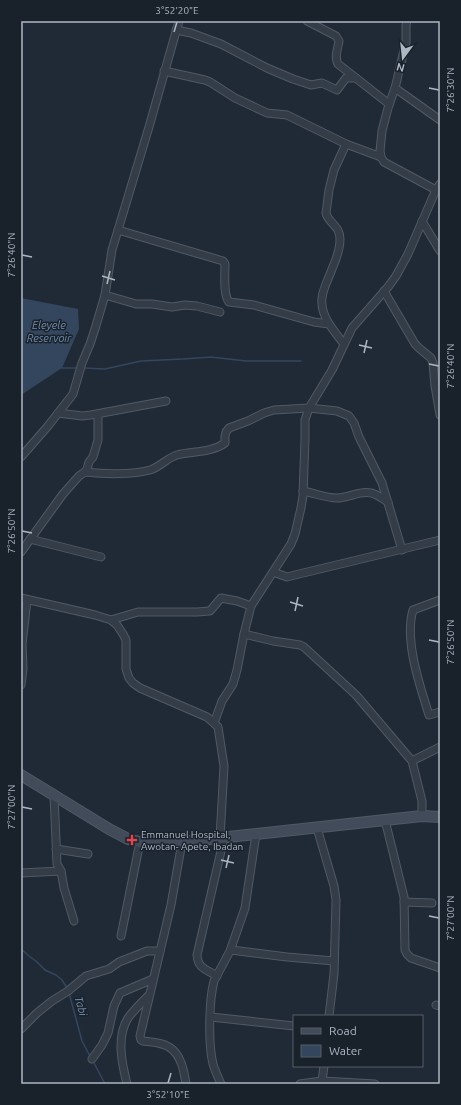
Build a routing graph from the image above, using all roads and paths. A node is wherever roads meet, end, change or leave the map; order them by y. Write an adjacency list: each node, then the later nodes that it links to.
1 (179, 21): 4 (street)
2 (307, 21): 6 (street)
3 (405, 22): 7 (street)
4 (176, 30): 5 (street); 6 (street)
5 (164, 71): 10 (street); 14 (street)
6 (356, 78): 8 (street)
7 (395, 88): 8 (street); 9 (street)
8 (389, 104): 11 (street)
9 (440, 120)
10 (346, 144): 11 (street); 19 (street)
11 (381, 157): 12 (street)
12 (438, 187): 13 (street)
13 (422, 221): 15 (street); 16 (street)
14 (118, 230): 17 (street); 19 (street)
15 (440, 251)
16 (384, 291): 20 (street); 25 (street)
17 (105, 295): 18 (street); 23 (street)
18 (220, 312)
19 (329, 324): 20 (street)
20 (344, 344): 22 (street)
21 (166, 401): 24 (street)
22 (309, 408): 27 (street); 28 (street); 29 (street)
23 (58, 413): 24 (street); 26 (street)
24 (98, 414): 27 (street)
25 (440, 415)
26 (21, 457)
27 (85, 472): 30 (street)
28 (303, 491): 29 (street); 35 (street)
29 (388, 502): 32 (street)
30 (30, 539): 33 (street); 34 (street)
31 (440, 540): 32 (street)
32 (402, 550): 35 (street)
33 (21, 552)
34 (101, 557)
35 (273, 572): 38 (street)
36 (24, 599): 39 (street); 41 (street)
37 (440, 600): 42 (street)
38 (251, 606): 39 (street); 40 (street)
39 (111, 620): 43 (street)
40 (244, 634): 43 (street); 45 (street)
41 (21, 685)
42 (440, 712)
43 (214, 723): 53 (street)
44 (440, 747): 45 (street)
45 (412, 761): 48 (street)
46 (21, 774): 47 (main road)
47 (54, 795): 54 (main road); 56 (street)
48 (422, 816): 49 (main road); 50 (main road)
49 (440, 817)
50 (385, 820): 51 (main road); 60 (street)
51 (317, 828): 52 (main road); 66 (street)
52 (256, 834): 53 (main road); 64 (street)
53 (222, 838): 55 (main road); 68 (street)
54 (140, 842): 55 (main road); 63 (street)
55 (182, 842): 65 (street)
56 (56, 849): 57 (street); 58 (street)
57 (88, 854)
58 (61, 871): 59 (street); 62 (street)
59 (21, 873)
60 (404, 902): 61 (street); 67 (street)
61 (432, 903)
62 (74, 921)
63 (121, 936)
64 (231, 950): 66 (street); 68 (street)
65 (160, 951): 69 (street); 74 (street)
66 (334, 961): 71 (street)
67 (440, 968)
68 (217, 976): 72 (street)
69 (153, 979): 70 (street); 75 (street)
70 (149, 995): 78 (street); 79 (street)
71 (330, 1015)
72 (210, 1017): 73 (street); 80 (street)
73 (293, 1026)
74 (21, 1029)
75 (92, 1059)
76 (324, 1067): 77 (street)
77 (322, 1081): 81 (street); 82 (street)
78 (127, 1084)
79 (186, 1084)
80 (221, 1084)
81 (300, 1084)
82 (374, 1084)

